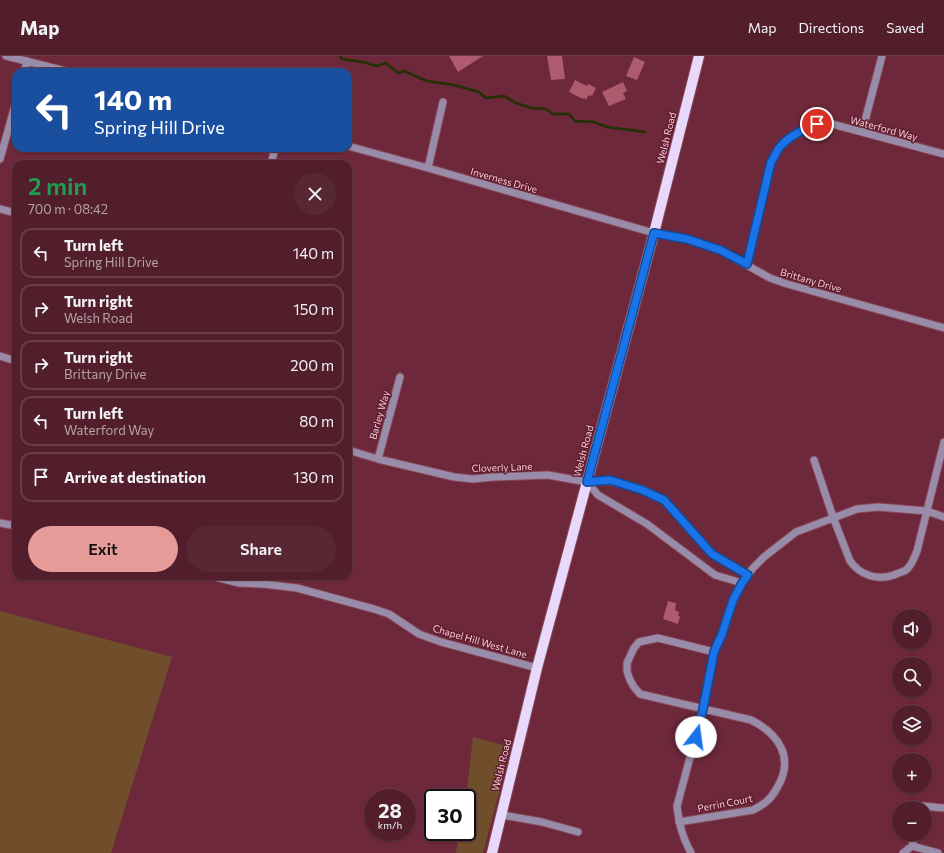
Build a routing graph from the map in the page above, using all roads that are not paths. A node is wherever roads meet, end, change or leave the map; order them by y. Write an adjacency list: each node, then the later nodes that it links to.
1 (6, 56): 4 (street)
2 (699, 56): 16 (main road, Welsh Road)
3 (882, 56): 9 (street)
4 (27, 61): 5 (street); 6 (street)
5 (25, 68)
6 (54, 68)
7 (443, 102): 13 (street)
8 (12, 116): 12 (street)
9 (862, 132): 11 (street, Waterford Way); 17 (street, Waterford Way)
10 (352, 147): 13 (street, Inverness Drive)
11 (944, 154)
12 (0, 159)
13 (428, 168): 16 (street, Inverness Drive)
14 (0, 209): 15 (street)
15 (12, 212)
16 (654, 233): 17 (street, Brittany Drive); 27 (main road, Welsh Road)
17 (747, 264): 18 (street, Brittany Drive)
18 (944, 328)
19 (0, 356): 20 (street)
20 (12, 360)
21 (400, 377): 24 (street, Barley Way)
22 (944, 442): 26 (street)
23 (352, 451): 24 (street, Cloverly Lane)
24 (378, 458): 27 (street, Cloverly Lane)
25 (814, 460): 29 (street)
26 (940, 473): 28 (street)
27 (587, 482): 33 (street, Cloverly Lane); 35 (street); 37 (main road, Welsh Road)
28 (927, 511): 29 (street); 29 (street); 30 (street)
29 (833, 517): 33 (street)
30 (944, 517)
31 (0, 523): 32 (street)
32 (12, 525)
33 (748, 575): 35 (street)
34 (228, 580): 37 (street, Chapel Hill West Lane)
35 (742, 583): 36 (street)
36 (714, 652): 38 (street); 38 (street, Perrin Court)
37 (537, 668): 41 (main road, Welsh Road)
38 (703, 709): 42 (street); 42 (street, Perrin Court)
39 (932, 807): 40 (street)
40 (944, 808)
41 (502, 814): 43 (street); 46 (main road, Welsh Road)
42 (679, 822): 47 (street)
43 (578, 832)
44 (913, 841): 45 (street)
45 (912, 846): 48 (street); 49 (street)
46 (492, 853)
47 (691, 853)
48 (903, 853)
49 (938, 853)

